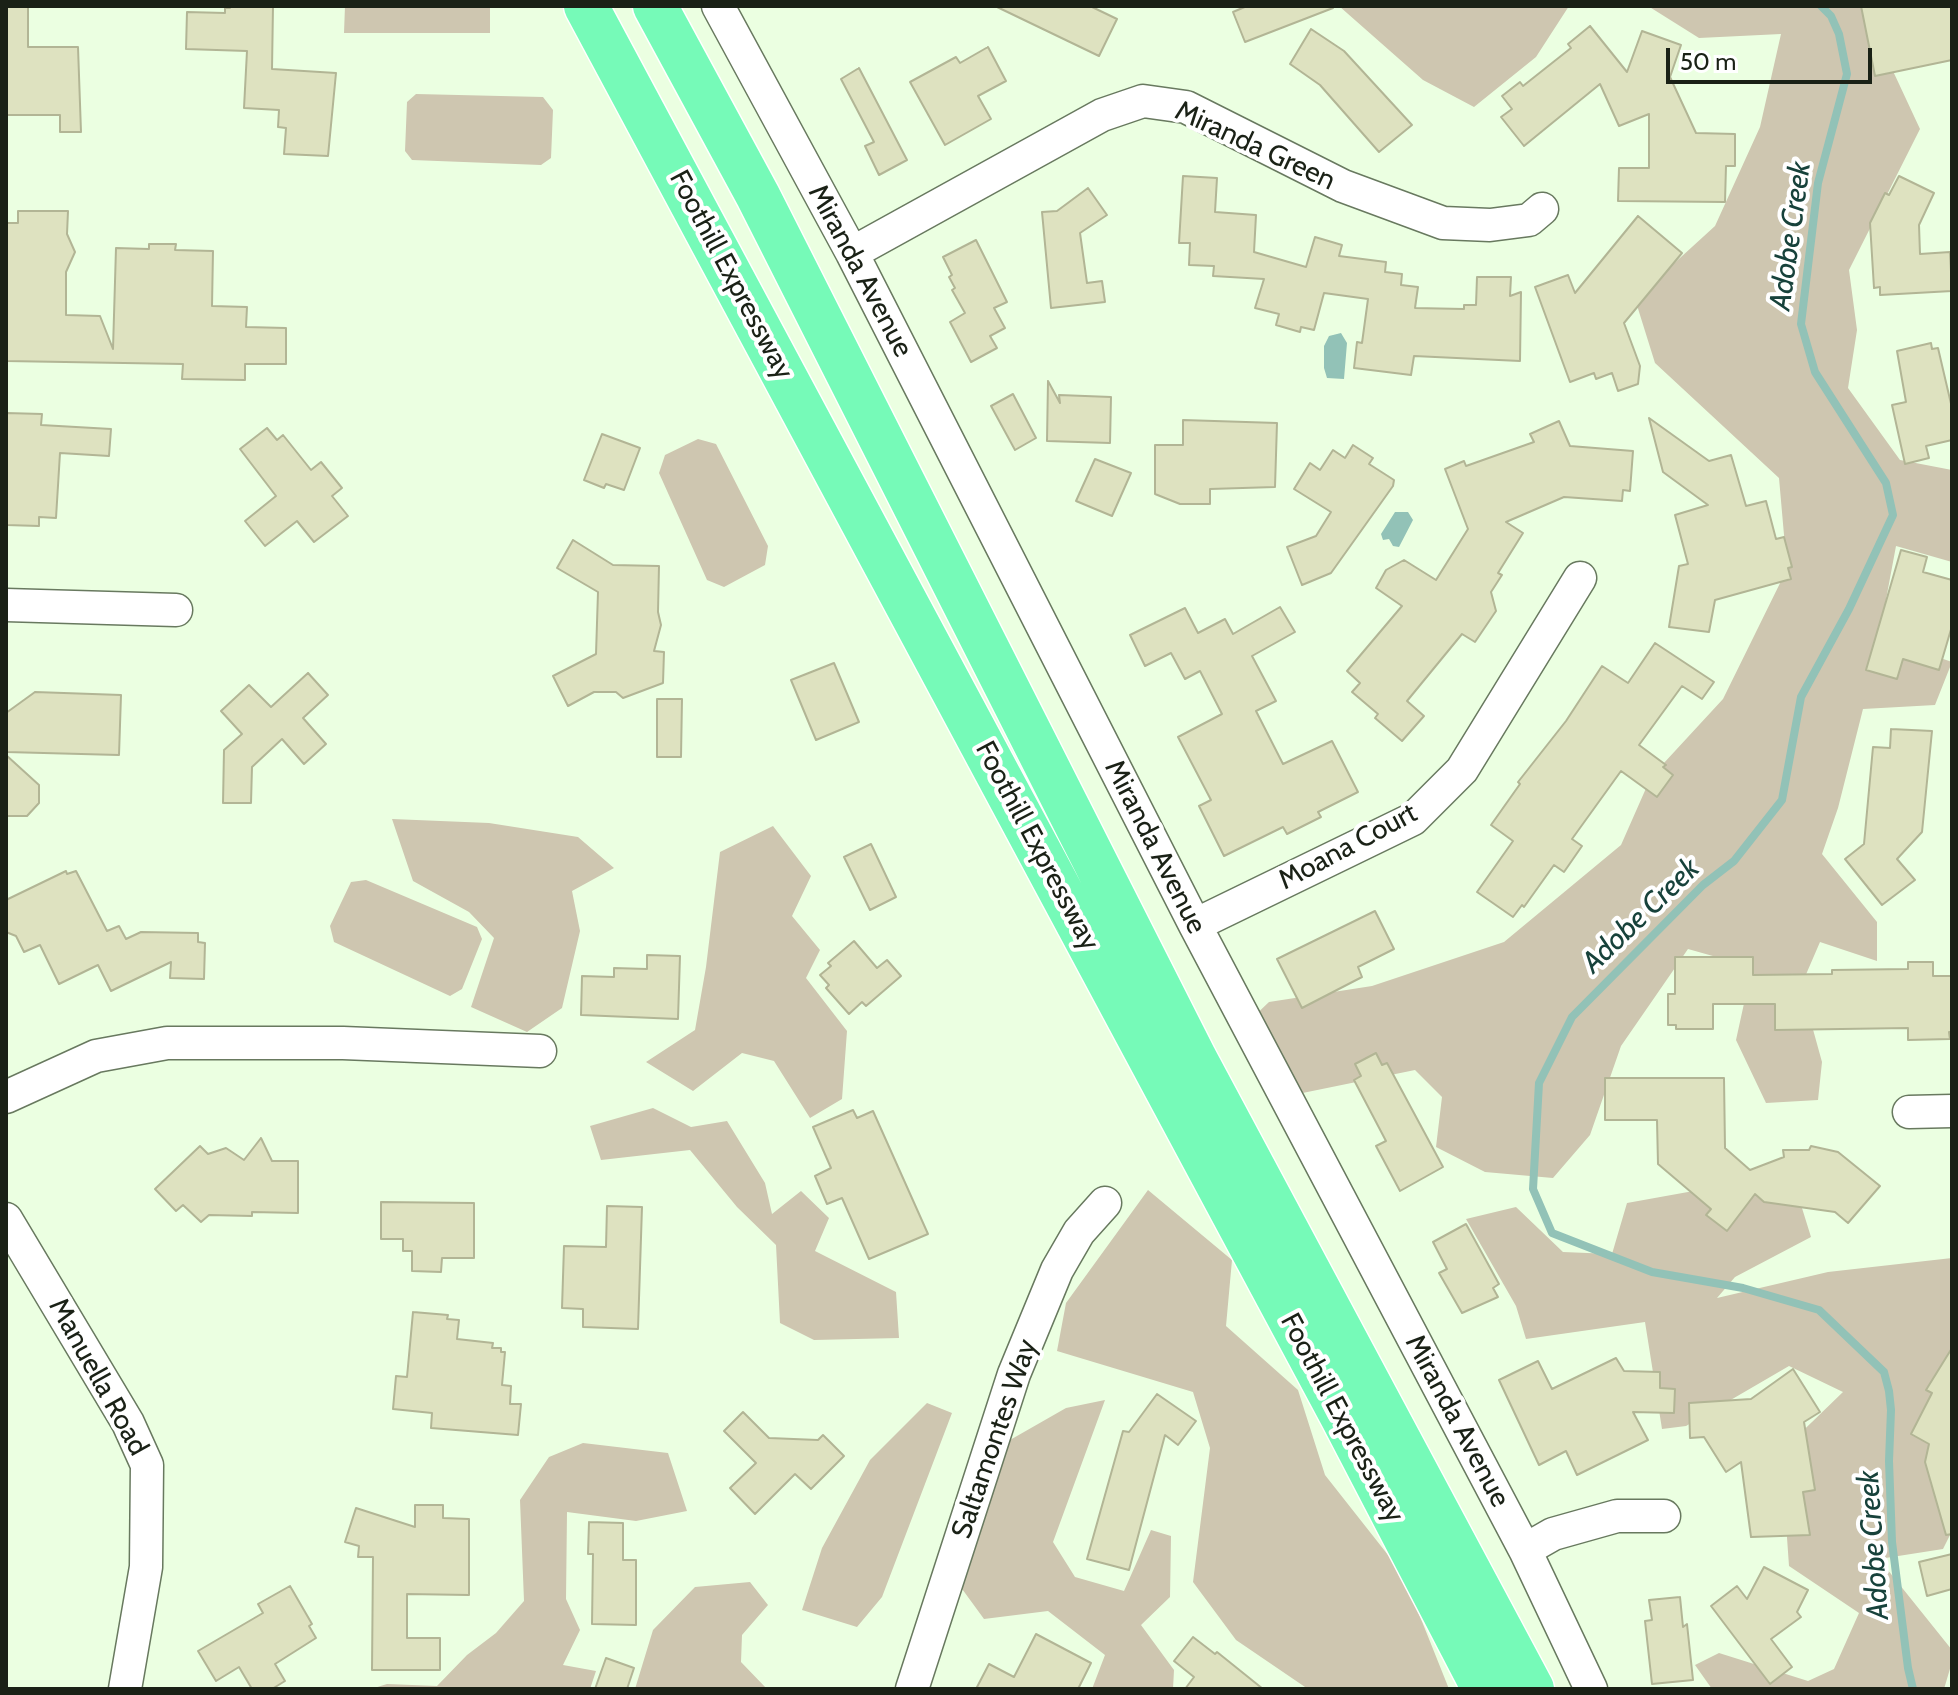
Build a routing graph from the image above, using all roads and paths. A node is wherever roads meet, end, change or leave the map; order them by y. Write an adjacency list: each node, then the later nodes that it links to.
1 (586, 6): 20 (highway, Foothill Expressway)
2 (655, 6): 21 (highway, Foothill Expressway)
3 (718, 6): 5 (street, Miranda Avenue)
4 (1542, 209): 5 (street, Miranda Green)
5 (852, 253): 9 (street, Miranda Avenue)
6 (1580, 578): 9 (street, Moana Court)
7 (6, 605): 8 (street)
8 (176, 610)
9 (1195, 925): 17 (street, Miranda Avenue)
10 (540, 1051): 11 (street)
11 (6, 1097)
12 (1952, 1111): 13 (street)
13 (1909, 1112)
14 (1105, 1203): 19 (street, Saltamontes Way)
15 (6, 1219): 18 (street, Manuella Road)
16 (1664, 1516): 17 (street)
17 (1525, 1550): 22 (street, Miranda Avenue)
18 (125, 1689)
19 (912, 1689)
20 (1484, 1689)
21 (1532, 1689)
22 (1591, 1689)

